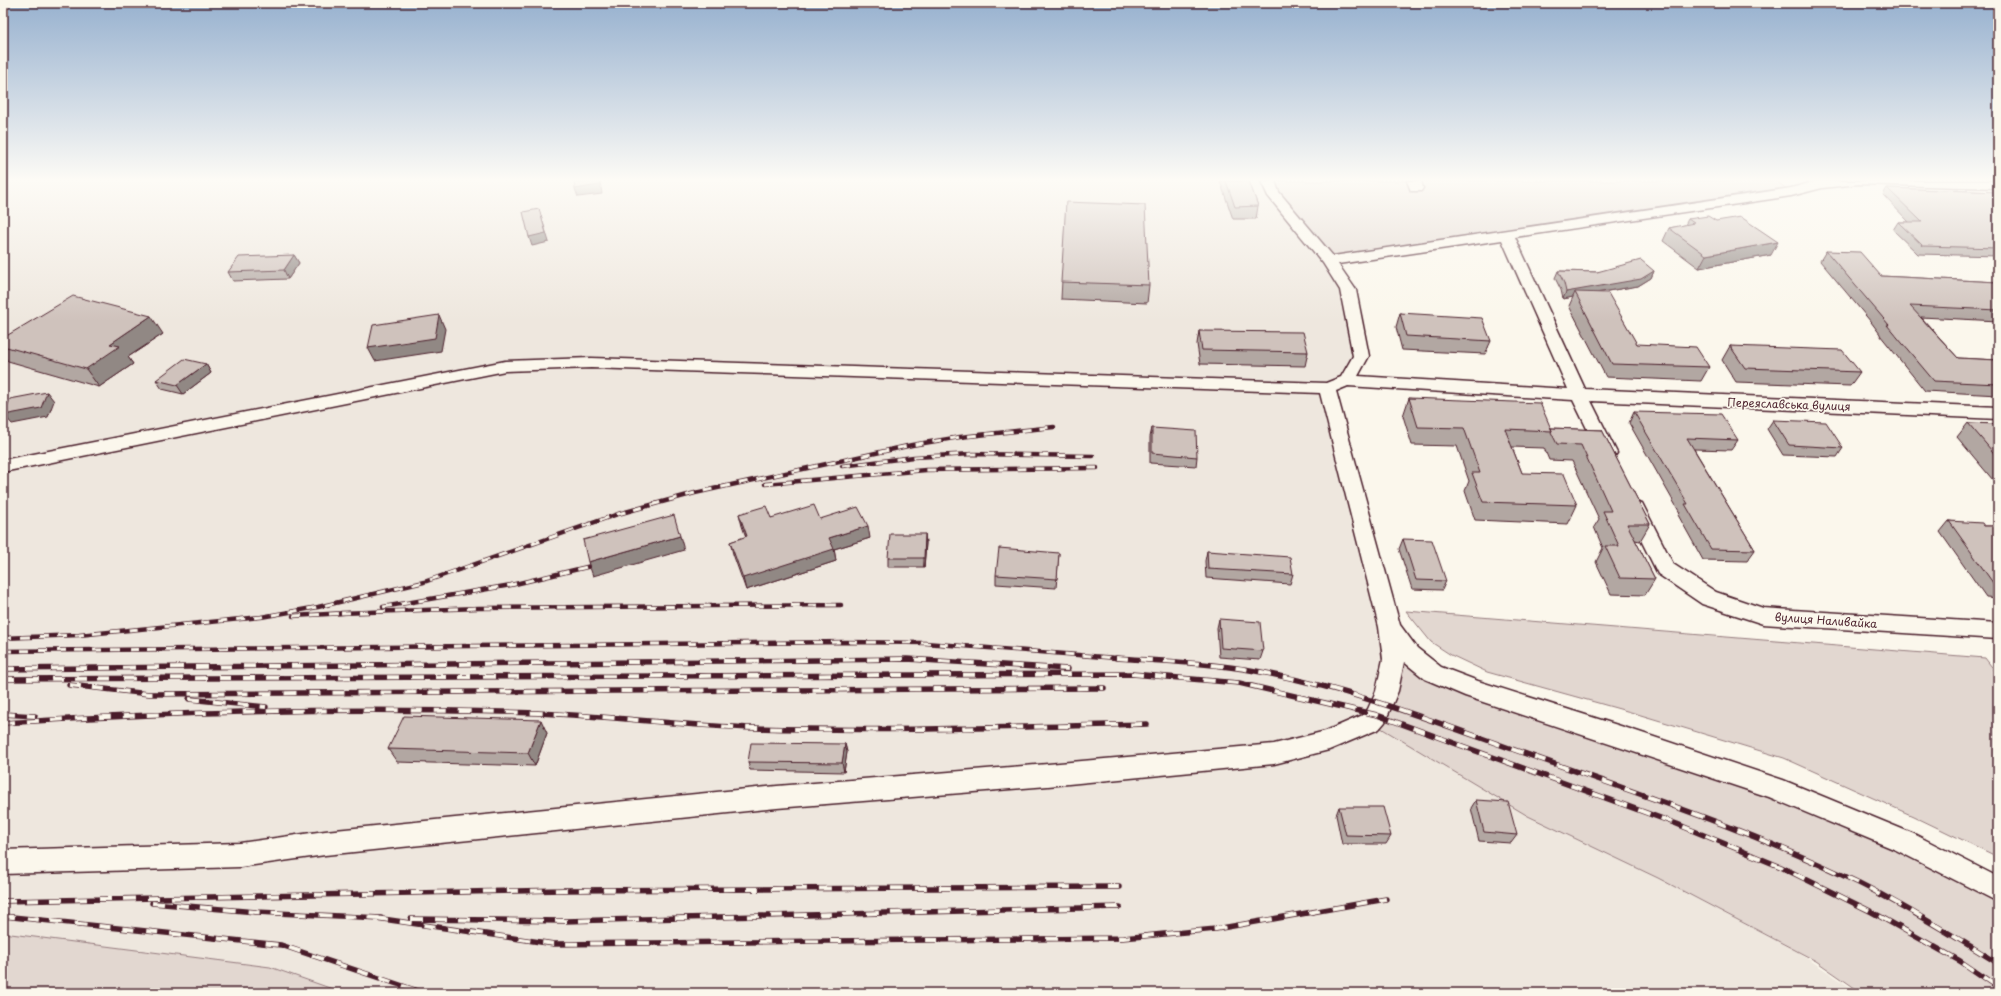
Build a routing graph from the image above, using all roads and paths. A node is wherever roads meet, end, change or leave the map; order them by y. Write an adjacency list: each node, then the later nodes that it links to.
1 (1302, 227): 4 (street)
2 (1557, 227): 3 (street)
3 (1507, 235): 4 (street); 6 (street)
4 (1329, 261): 5 (street)
5 (1337, 384): 6 (street, Переяславська вулиця); 9 (street, Переяславська вулиця); 11 (street)
6 (1579, 395): 7 (street, Переяславська вулиця); 8 (street)
7 (1998, 412)
8 (1613, 464)
9 (3, 466)
10 (1627, 492): 12 (street, вулиця Наливайка)
11 (1390, 627): 13 (street); 14 (street)
12 (1998, 631)
13 (3, 862)
14 (1998, 890)

